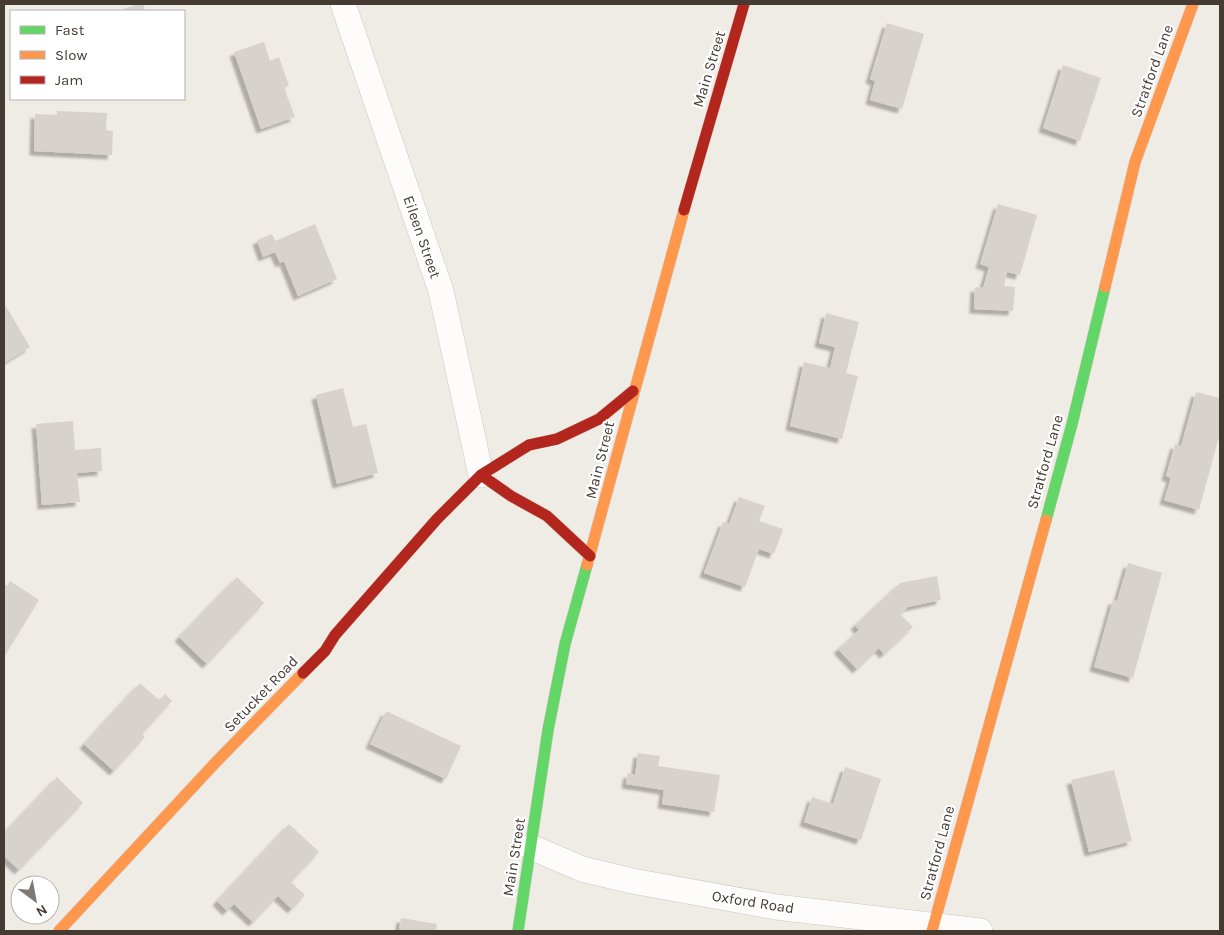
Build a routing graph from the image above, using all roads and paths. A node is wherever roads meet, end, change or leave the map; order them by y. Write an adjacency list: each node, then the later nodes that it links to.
1 (343, 4): 5 (street, Eileen Street)
2 (744, 4): 4 (main road, Main Street)
3 (1193, 4): 8 (main road, Stratford Lane)
4 (633, 391): 5 (main road, Setucket Road); 6 (main road, Main Street)
5 (481, 475): 6 (main road); 9 (main road, Setucket Road)
6 (590, 556): 7 (main road, Main Street)
7 (531, 847): 8 (street, Oxford Road); 10 (main road, Main Street)
8 (933, 928): 11 (street, Oxford Road)
9 (59, 931)
10 (518, 931)
11 (980, 931)

